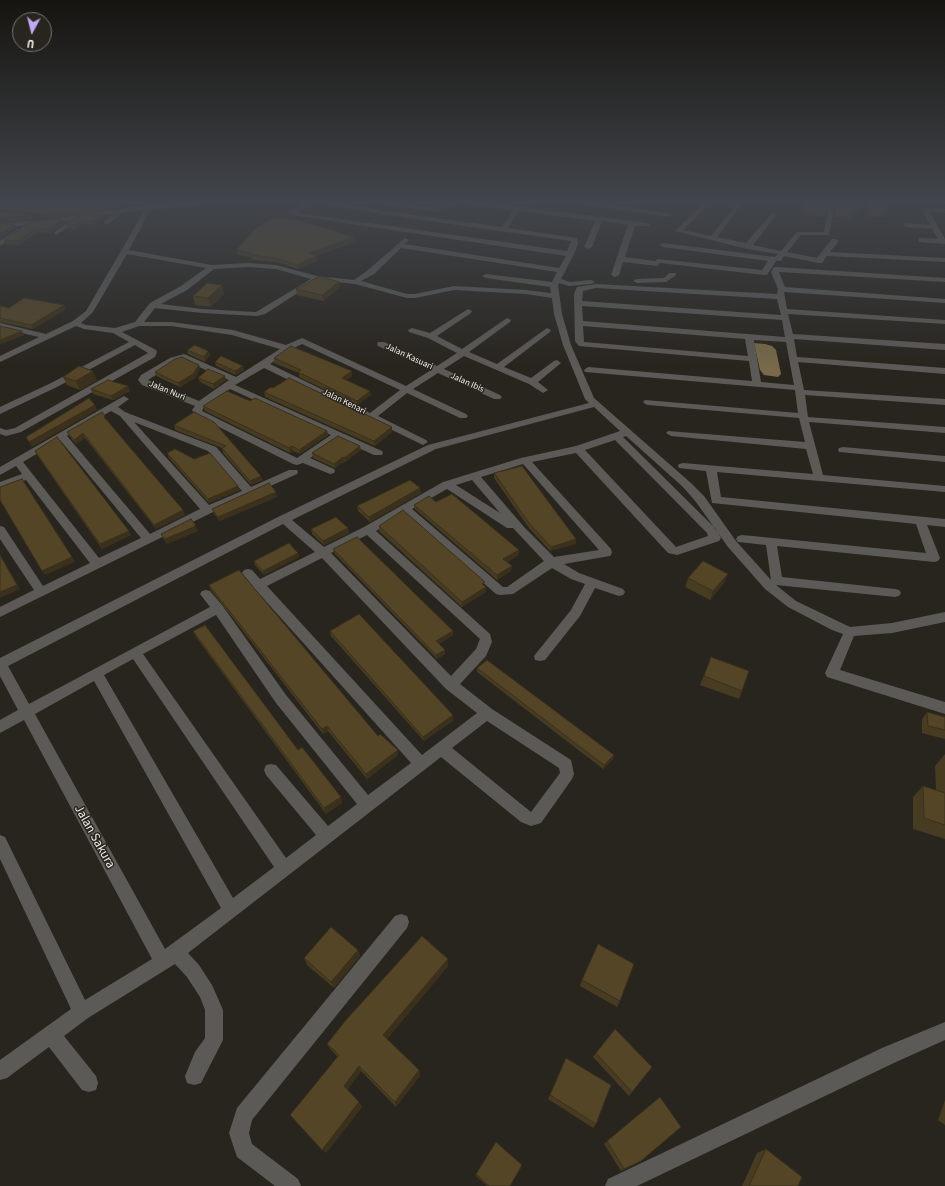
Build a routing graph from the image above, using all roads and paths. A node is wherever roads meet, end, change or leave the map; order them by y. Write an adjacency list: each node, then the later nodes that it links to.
1 (121, 258): 36 (street)
2 (165, 258): 16 (street)
3 (387, 258): 25 (street)
4 (481, 258): 18 (street)
5 (568, 258): 18 (street)
6 (624, 258): 14 (street)
7 (658, 258): 19 (street)
8 (691, 258): 9 (street)
9 (762, 258)
10 (778, 258): 17 (street)
11 (805, 258): 12 (street)
12 (821, 258)
13 (913, 258): 15 (street)
14 (620, 259): 23 (street)
15 (945, 260)
16 (212, 267): 22 (street); 31 (street)
17 (772, 267)
18 (562, 271): 26 (street)
19 (654, 275)
20 (672, 275): 23 (street)
21 (486, 276): 26 (street)
22 (317, 278): 25 (street); 31 (street)
23 (613, 278): 26 (street)
24 (945, 280): 27 (street)
25 (355, 282): 28 (street)
26 (555, 282): 28 (street)
27 (781, 293): 29 (street); 30 (street); 33 (street)
28 (556, 296): 71 (street)
29 (945, 301)
30 (578, 303): 33 (street); 37 (street)
31 (154, 305): 38 (street)
32 (468, 311): 43 (street)
33 (784, 315): 35 (street); 46 (street)
34 (507, 320): 51 (street)
35 (945, 322)
36 (76, 323): 42 (street); 45 (street)
37 (579, 323): 44 (street); 53 (street)
38 (138, 324): 42 (street); 50 (street)
39 (1, 325): 45 (street)
40 (412, 330): 43 (street)
41 (547, 330): 57 (street)
42 (115, 331): 47 (street)
43 (431, 336): 51 (street)
44 (749, 336): 46 (street); 53 (street)
45 (47, 337): 52 (street)
46 (789, 338): 49 (street); 54 (street)
47 (135, 342): 74 (street); 80 (street)
48 (381, 344): 58 (street, Jalan Kasuari)
49 (945, 347)
50 (283, 350): 56 (street); 64 (street)
51 (463, 353): 57 (street); 58 (street)
52 (0, 359)
53 (752, 359): 63 (street)
54 (794, 359): 60 (street); 66 (street)
55 (557, 363): 61 (street)
56 (264, 364): 62 (street); 76 (street, Jalan Kenari)
57 (497, 368): 61 (street)
58 (436, 370): 64 (street); 67 (street, Jalan Ibis)
59 (588, 370): 63 (street)
60 (945, 371)
61 (532, 382): 65 (street)
62 (233, 383): 72 (street); 72 (street, Jalan Nuri); 83 (street)
63 (757, 384): 66 (street)
64 (407, 389): 76 (street); 77 (street)
65 (543, 390)
66 (800, 390): 70 (street); 78 (street)
67 (497, 397)
68 (124, 399): 73 (street)
69 (648, 402): 78 (street)
70 (945, 402)
71 (596, 404): 82 (street); 108 (street)
72 (200, 405): 90 (street)
73 (112, 407): 75 (street); 84 (street)
74 (0, 411)
75 (122, 414): 105 (street); 107 (street)
76 (372, 416): 85 (street, Jalan Kenari)
77 (463, 416)
78 (803, 417): 79 (street); 86 (street)
79 (945, 430)
80 (0, 431)
81 (671, 433): 86 (street)
82 (622, 434): 87 (street); 87 (street); 130 (street)
83 (339, 435): 89 (street); 90 (street)
84 (62, 436): 93 (street); 114 (street)
85 (423, 442)
86 (810, 446): 101 (street)
87 (578, 449): 92 (street)
88 (843, 450): 91 (street)
89 (378, 453)
90 (304, 459): 98 (street)
91 (945, 459)
92 (524, 460): 100 (street); 118 (street)
93 (17, 461): 96 (street); 99 (street)
94 (683, 466): 95 (street)
95 (711, 470): 101 (street); 109 (street)
96 (0, 472)
97 (293, 472): 105 (street)
98 (330, 472)
99 (27, 476): 103 (street); 119 (street)
100 (475, 476): 102 (street); 113 (street)
101 (819, 479): 104 (street)
102 (447, 484): 106 (street); 113 (street)
103 (0, 486)
104 (945, 489)
105 (249, 492): 107 (street)
106 (405, 508): 112 (street); 118 (street)
107 (207, 510): 114 (street)
108 (284, 519): 117 (street); 133 (street)
109 (920, 520): 110 (street); 116 (street)
110 (945, 523)
111 (0, 530): 123 (street)
112 (368, 530): 117 (street); 135 (street)
113 (521, 531): 118 (street)
114 (148, 539): 119 (street)
115 (742, 539): 116 (street)
116 (771, 542): 125 (street)
117 (323, 552): 122 (street); 135 (street)
118 (552, 562): 121 (street)
119 (97, 564): 123 (street)
120 (248, 573): 122 (street)
121 (592, 582): 124 (street); 132 (street)
122 (258, 585): 141 (street)
123 (41, 592): 128 (street)
124 (619, 592)
125 (895, 593)
126 (206, 594): 127 (street)
127 (218, 608): 131 (street); 143 (street)
128 (0, 612)
129 (945, 617): 130 (street)
130 (850, 632): 136 (street)
131 (135, 652): 134 (street); 146 (street)
132 (540, 656)
133 (0, 664): 137 (street, Jalan Sakura)
134 (96, 673): 137 (street); 147 (street)
135 (451, 685): 138 (street)
136 (945, 708)
137 (26, 713): 139 (street); 149 (street, Jalan Sakura)
138 (487, 713): 140 (street); 140 (street)
139 (0, 727)
140 (441, 748): 141 (street)
141 (421, 764): 143 (street)
142 (271, 770): 144 (street)
143 (367, 805): 144 (street)
144 (327, 836): 146 (street)
145 (0, 842): 150 (street)
146 (284, 869): 147 (street)
147 (231, 910): 149 (street)
148 (400, 922): 156 (street)
149 (169, 957): 150 (street); 154 (street, Jalan Sakura)
150 (82, 1012): 152 (street)
151 (945, 1031): 157 (street)
152 (52, 1035): 153 (street); 155 (street)
153 (0, 1071)
154 (194, 1076)
155 (89, 1083)
156 (291, 1186)
157 (615, 1186)

